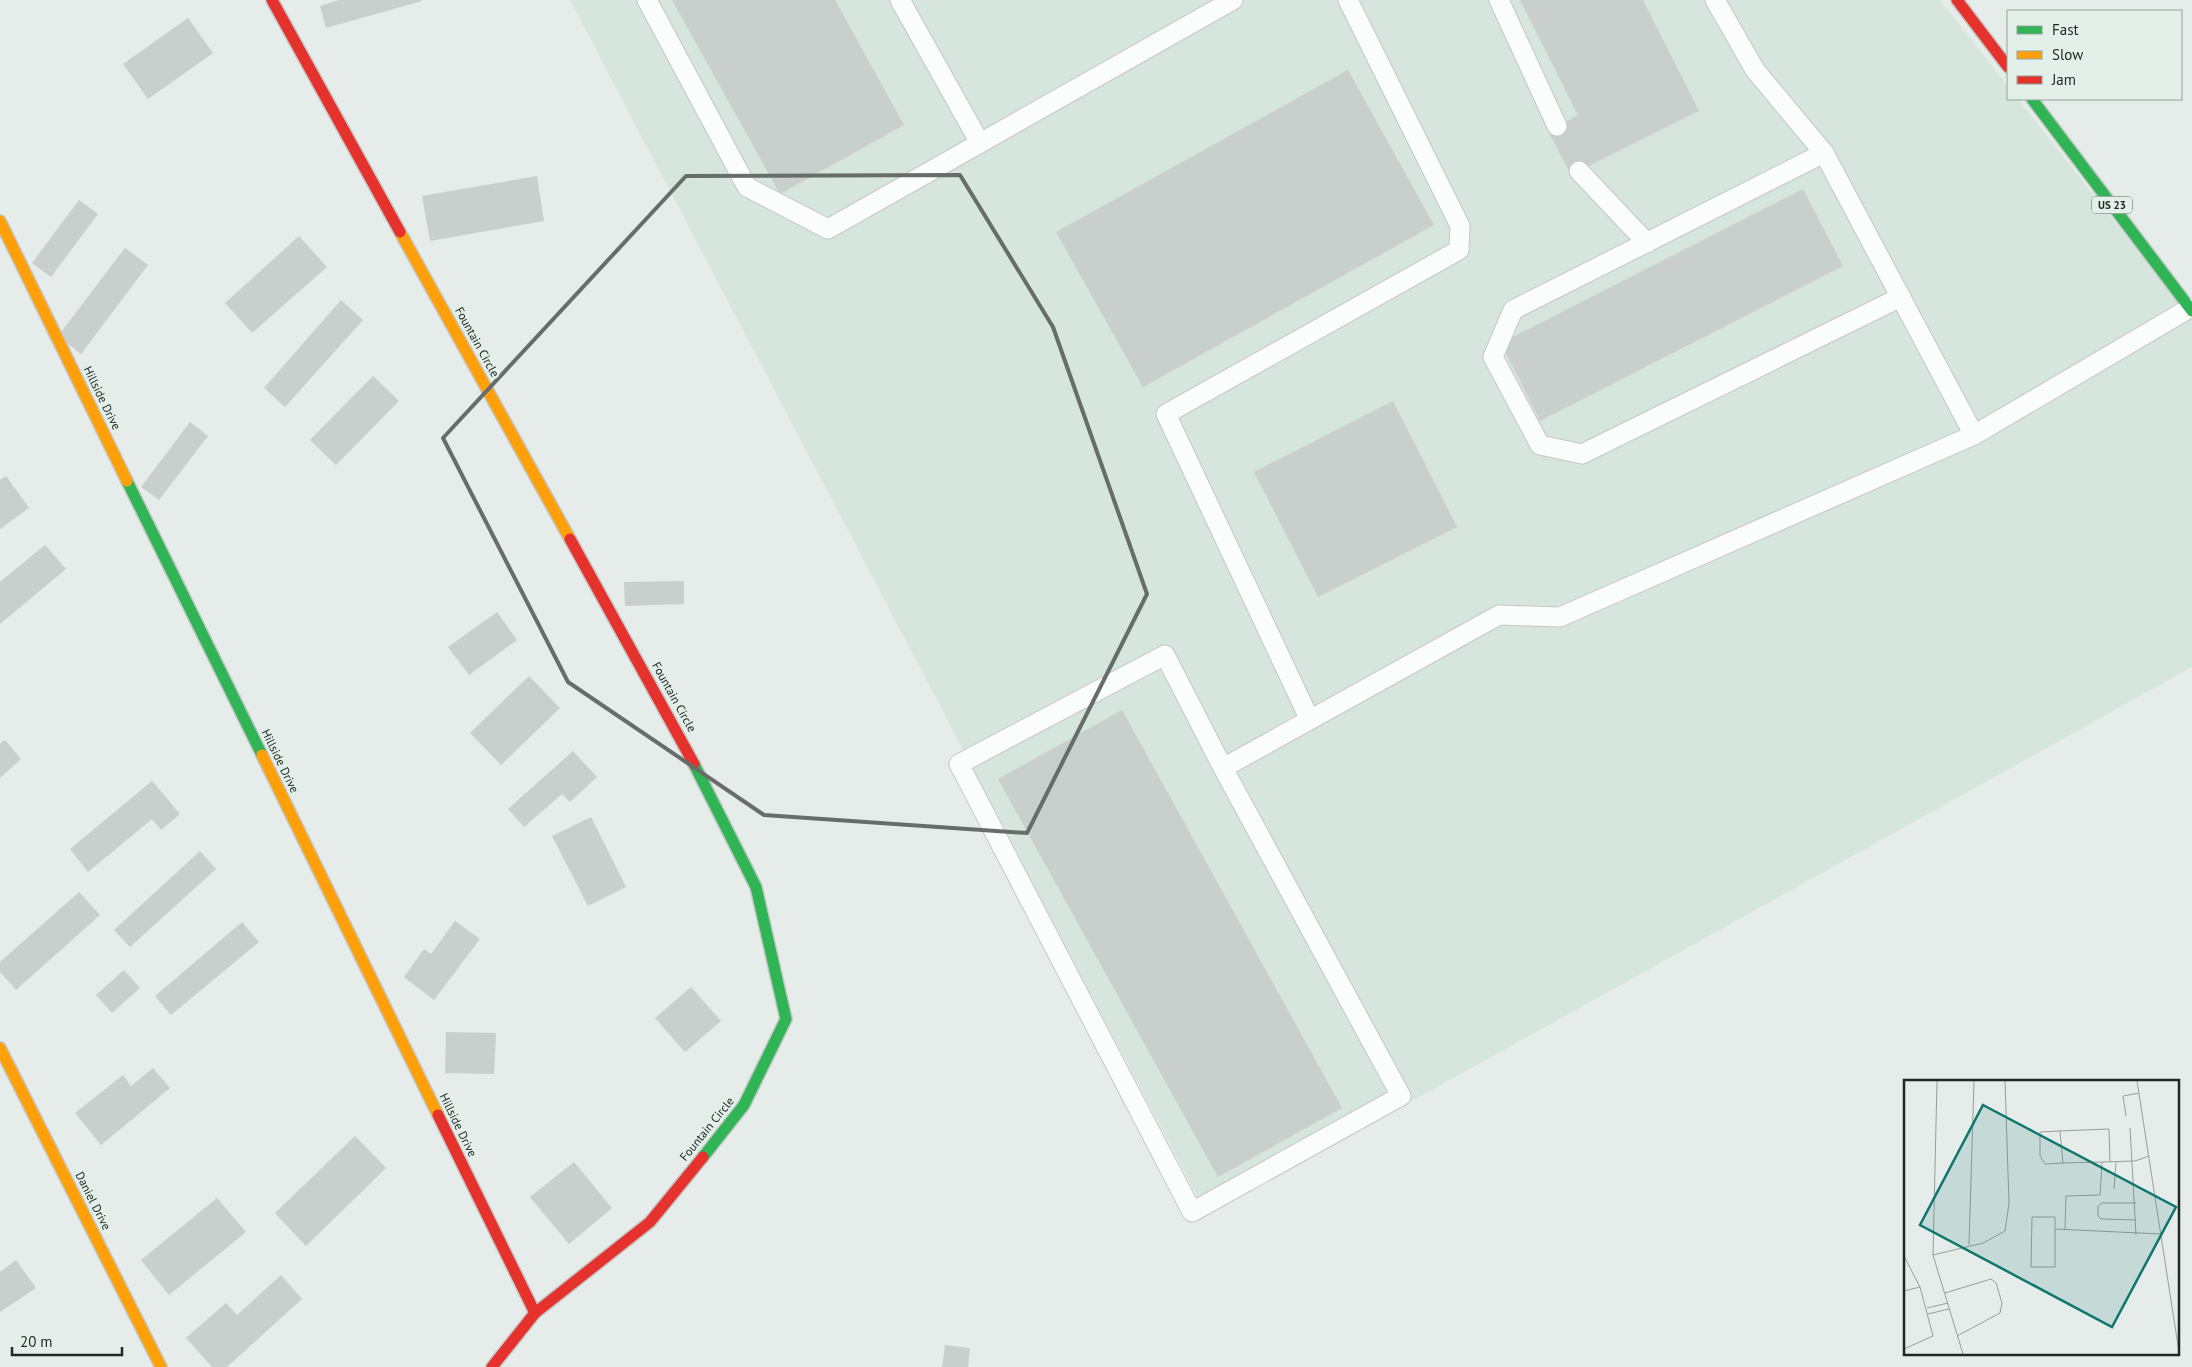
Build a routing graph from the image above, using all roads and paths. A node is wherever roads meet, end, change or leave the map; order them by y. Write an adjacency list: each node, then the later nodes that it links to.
1 (272, 0): 23 (street, Fountain Circle)
2 (647, 0): 12 (lane)
3 (900, 0): 12 (lane)
4 (1233, 0): 12 (lane)
5 (1348, 0): 20 (lane)
6 (1499, 0): 11 (lane)
7 (1714, 0): 13 (lane)
8 (1957, 0): 9 (street)
9 (2007, 66)
10 (2033, 100): 18 (street, US 23)
11 (1557, 126)
12 (980, 143)
13 (1824, 153): 16 (lane); 17 (lane)
14 (1579, 171): 16 (lane)
15 (0, 221): 23 (street, Hillside Drive)
16 (1647, 243): 17 (lane)
17 (1901, 297): 19 (lane)
18 (2191, 309): 19 (lane)
19 (1974, 435): 20 (lane)
20 (1309, 718): 21 (lane)
21 (1223, 768): 21 (lane)
22 (0, 1048): 24 (street, Daniel Drive)
23 (535, 1313): 25 (street, Fountain Circle)
24 (161, 1367)
25 (492, 1367)

